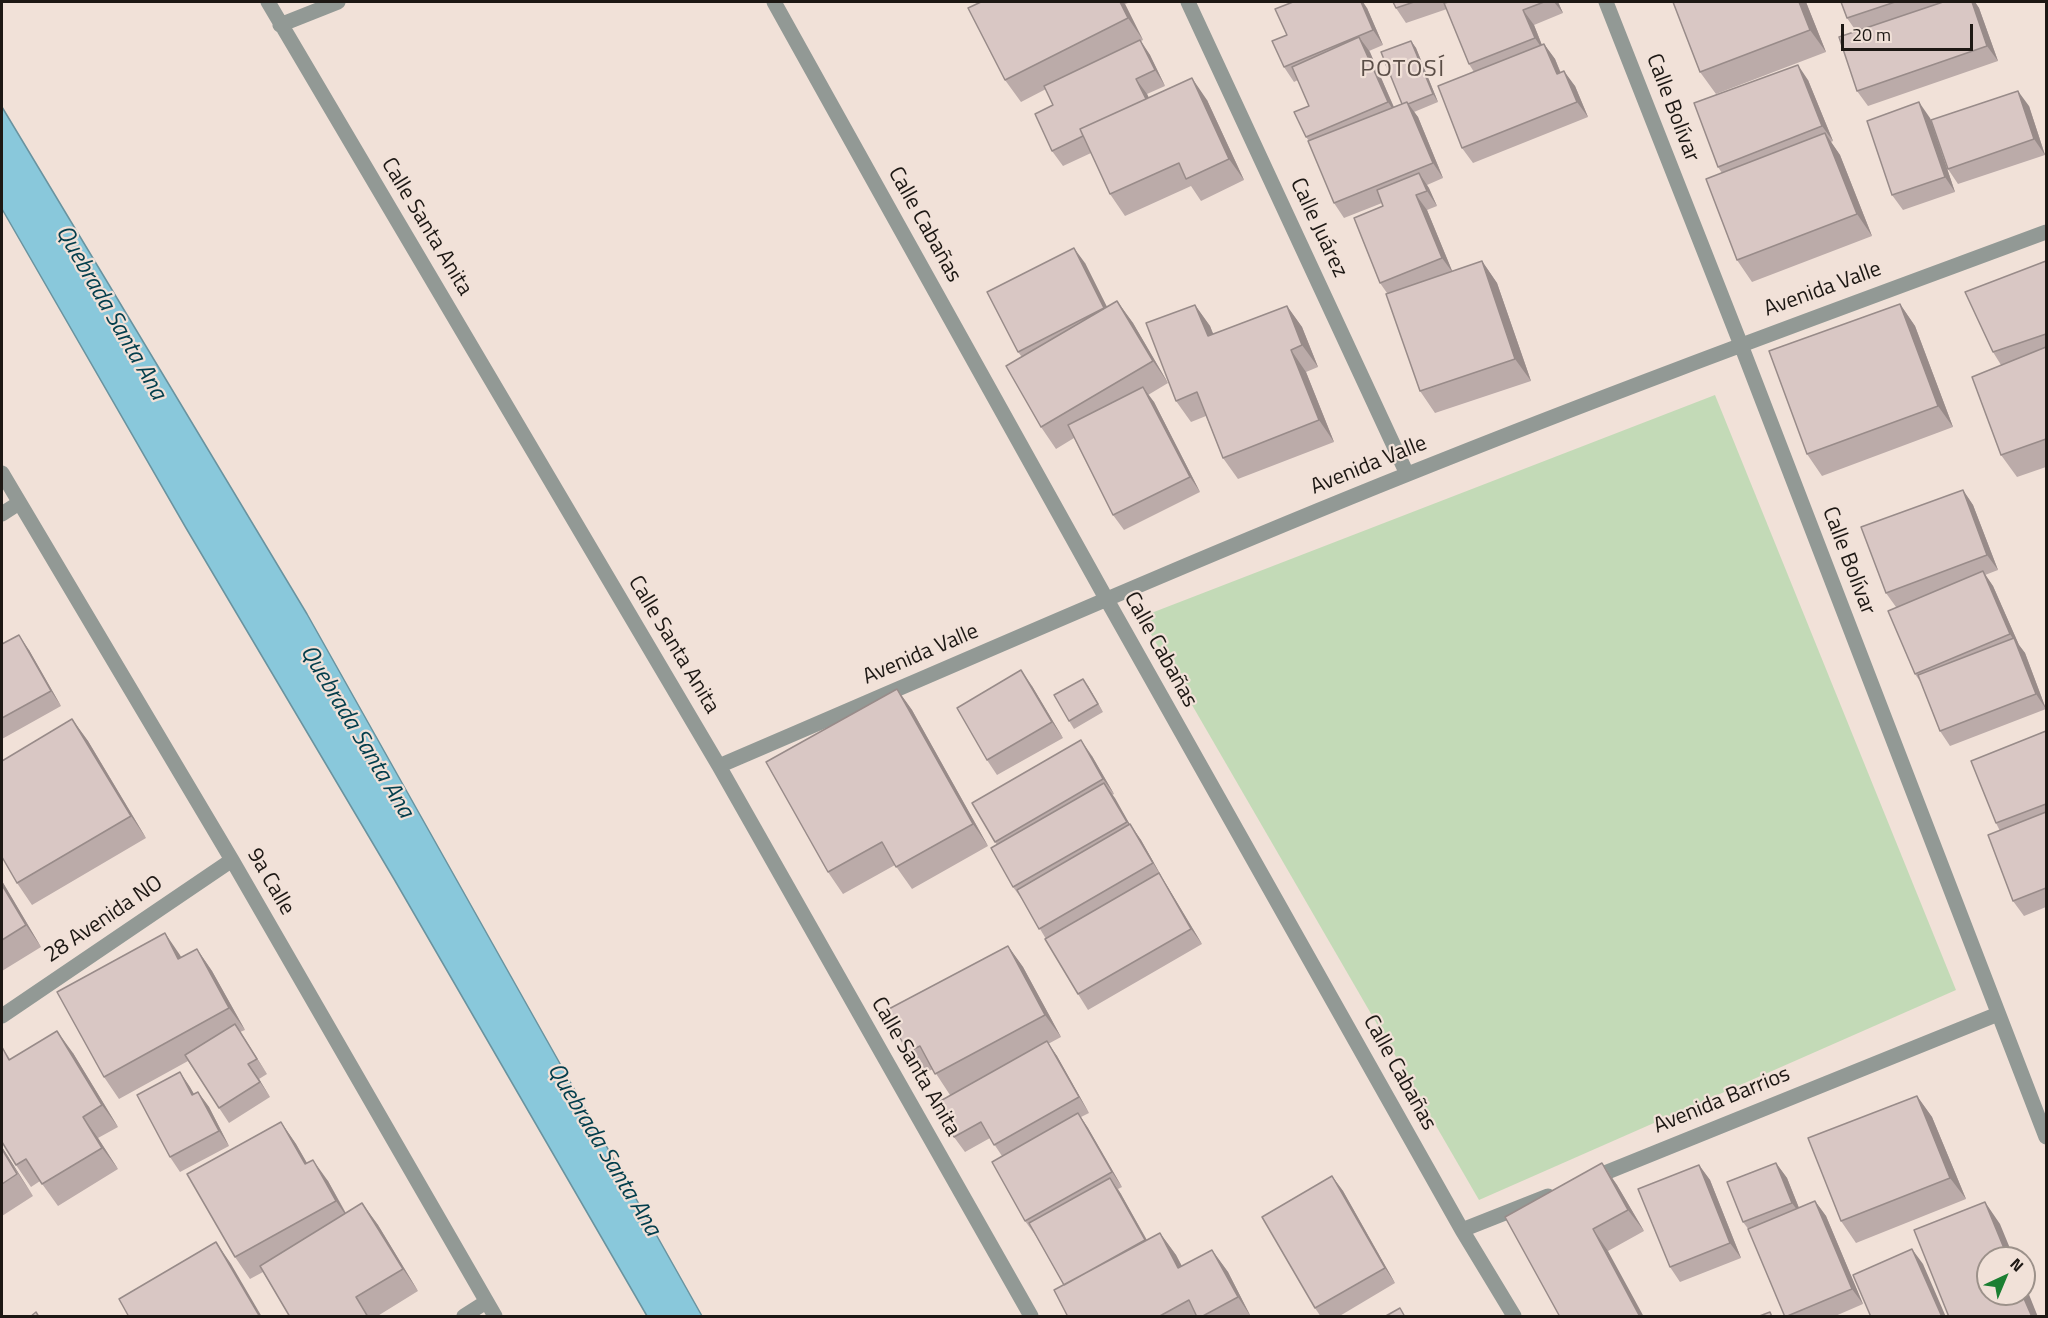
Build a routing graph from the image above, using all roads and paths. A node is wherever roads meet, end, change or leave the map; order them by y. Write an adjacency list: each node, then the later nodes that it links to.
1 (268, 2): 6 (street, Calle Santa Anita)
2 (338, 2): 6 (street)
3 (774, 2): 13 (street, Calle Cabañas)
4 (1188, 2): 10 (street, Calle Juárez)
5 (1606, 2): 8 (street, Calle Bolívar)
6 (280, 24): 14 (street, Calle Santa Anita)
7 (2046, 232): 8 (street, Avenida Valle)
8 (1741, 345): 10 (street, Avenida Valle); 16 (street, Calle Bolívar)
9 (2, 473): 11 (street, 9a Calle)
10 (1407, 474): 13 (street, Avenida Valle)
11 (19, 503): 12 (street); 15 (street, 9a Calle)
12 (2, 514)
13 (1107, 600): 14 (street, Avenida Valle); 19 (street, Calle Cabañas)
14 (719, 766): 23 (street, Calle Santa Anita)
15 (232, 860): 17 (street, 28 Avenida NO); 20 (street, 9a Calle)
16 (1998, 1014): 18 (street, Calle Bolívar); 19 (street, Avenida Barrios)
17 (2, 1016)
18 (2046, 1137)
19 (1462, 1230): 24 (street, Calle Cabañas)
20 (486, 1302): 21 (street); 22 (street, 9a Calle)
21 (464, 1317)
22 (495, 1317)
23 (1031, 1317)
24 (1514, 1317)

